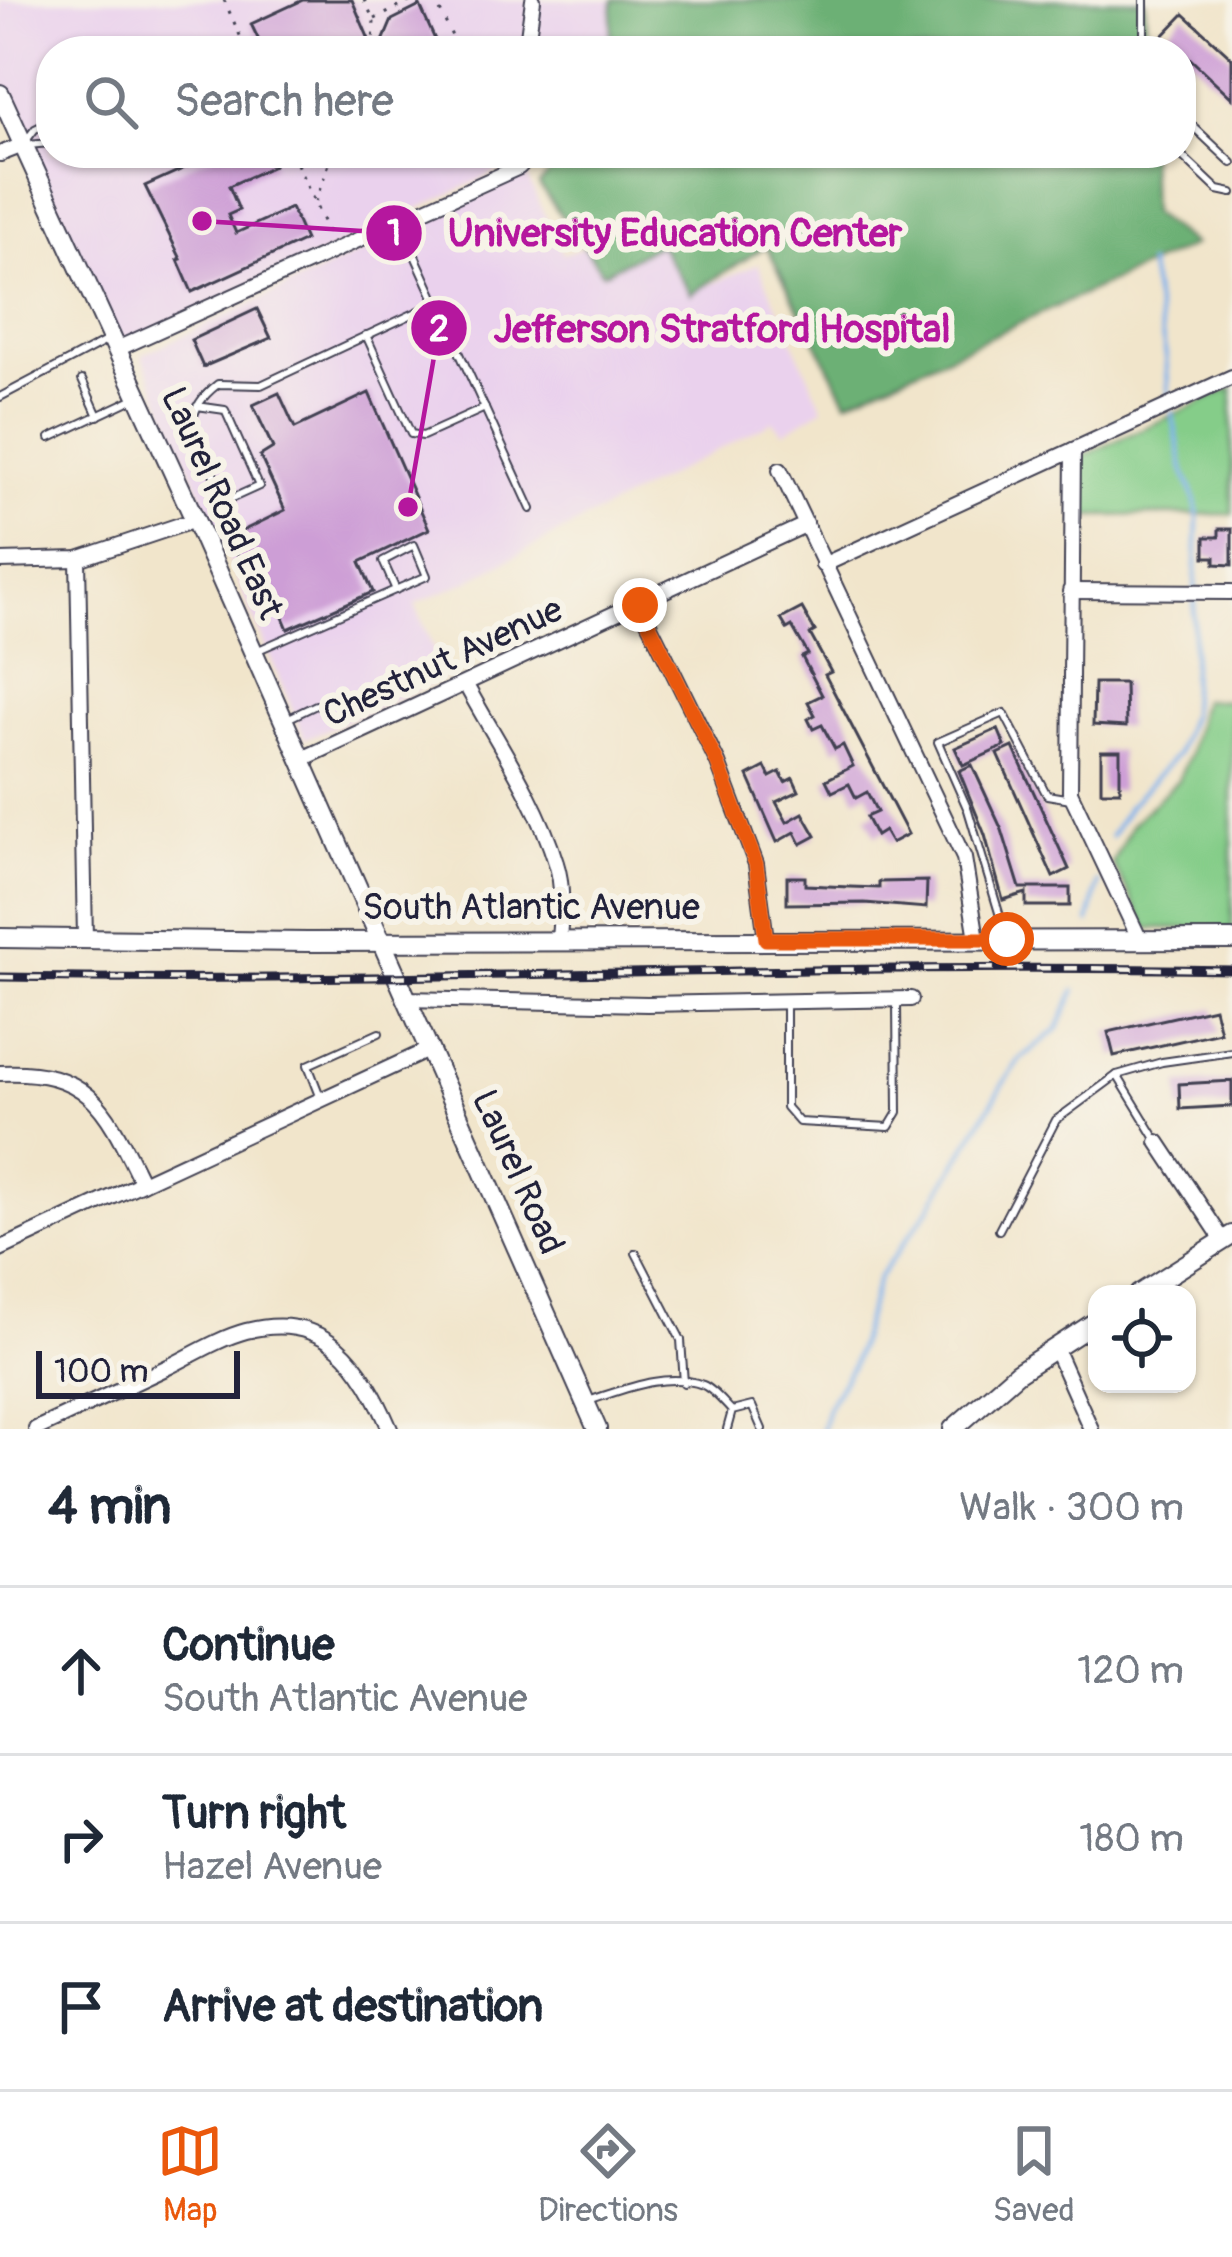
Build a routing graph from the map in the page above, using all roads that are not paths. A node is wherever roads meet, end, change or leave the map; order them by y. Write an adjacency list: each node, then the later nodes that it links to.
1 (533, 0): 3 (street)
2 (1144, 0): 4 (lane)
3 (528, 36)
4 (1144, 36)
5 (0, 94): 9 (street, Laurel Road East)
6 (36, 128): 9 (lane)
7 (1196, 130): 11 (lane)
8 (36, 144): 9 (lane)
9 (23, 145): 10 (street); 18 (street, Laurel Road East)
10 (0, 154)
11 (1232, 163)
12 (517, 168): 15 (street)
13 (1194, 168): 14 (lane)
14 (1232, 193)
15 (399, 221): 16 (lane); 18 (street)
16 (436, 303): 17 (lane); 24 (lane)
17 (366, 335): 23 (lane); 24 (lane)
18 (115, 344): 21 (street, Laurel Road East); 22 (lane)
19 (1232, 377): 27 (street)
20 (82, 380): 25 (lane)
21 (139, 397): 25 (lane); 30 (street, Laurel Road East)
22 (0, 398)
23 (197, 406): 23 (lane)
24 (485, 408): 29 (lane)
25 (98, 416): 26 (lane)
26 (50, 438)
27 (1072, 450): 34 (street); 36 (street)
28 (780, 470): 31 (street)
29 (531, 509)
30 (195, 520): 32 (street); 39 (street, Laurel Road East)
31 (805, 525): 34 (street); 38 (street, Chestnut Avenue)
32 (78, 559): 33 (street); 46 (street)
33 (0, 561)
34 (823, 565): 50 (street)
35 (396, 590): 35 (lane); 39 (lane)
36 (1070, 590): 37 (street); 44 (street)
37 (1232, 592)
38 (640, 605): 40 (street, Chestnut Avenue); 49 (street)
39 (253, 652): 42 (street, Laurel Road East)
40 (466, 685): 43 (street, Chestnut Avenue); 48 (street)
41 (316, 705): 42 (lane)
42 (283, 721): 43 (street, Laurel Road East)
43 (300, 760): 53 (street, Laurel Road East)
44 (1073, 799): 47 (street); 51 (lane)
45 (0, 938): 46 (street, South Atlantic Avenue)
46 (85, 938): 53 (street, South Atlantic Avenue)
47 (1139, 938): 51 (street, South Atlantic Avenue); 52 (street, South Atlantic Avenue)
48 (559, 939): 49 (street, South Atlantic Avenue); 53 (street, South Atlantic Avenue)
49 (766, 939): 50 (street, South Atlantic Avenue)
50 (977, 939): 51 (street, South Atlantic Avenue)
51 (1007, 939)
52 (1232, 940)
53 (380, 941): 54 (street, Laurel Road)
54 (405, 999): 56 (street); 58 (street, Laurel Road)
55 (904, 1000): 56 (street); 56 (lane)
56 (786, 1002)
57 (379, 1033): 62 (lane)
58 (428, 1050): 62 (street); 73 (street, Laurel Road)
59 (1232, 1052): 61 (lane)
60 (0, 1073): 64 (street)
61 (1117, 1075): 63 (lane); 65 (lane)
62 (322, 1099): 64 (street)
63 (1158, 1142): 66 (street)
64 (142, 1183): 67 (street)
65 (999, 1230)
66 (1227, 1238): 69 (street)
67 (0, 1249)
68 (636, 1253): 72 (lane)
69 (1153, 1285)
70 (1088, 1327): 71 (street)
71 (1055, 1348): 80 (street); 81 (street)
72 (684, 1383): 73 (lane); 74 (lane)
73 (584, 1402): 77 (street, Laurel Road)
74 (732, 1411): 78 (lane); 79 (lane)
75 (36, 1429): 76 (street)
76 (390, 1429)
77 (597, 1429)
78 (727, 1429)
79 (762, 1429)
80 (953, 1429)
81 (1091, 1429)

